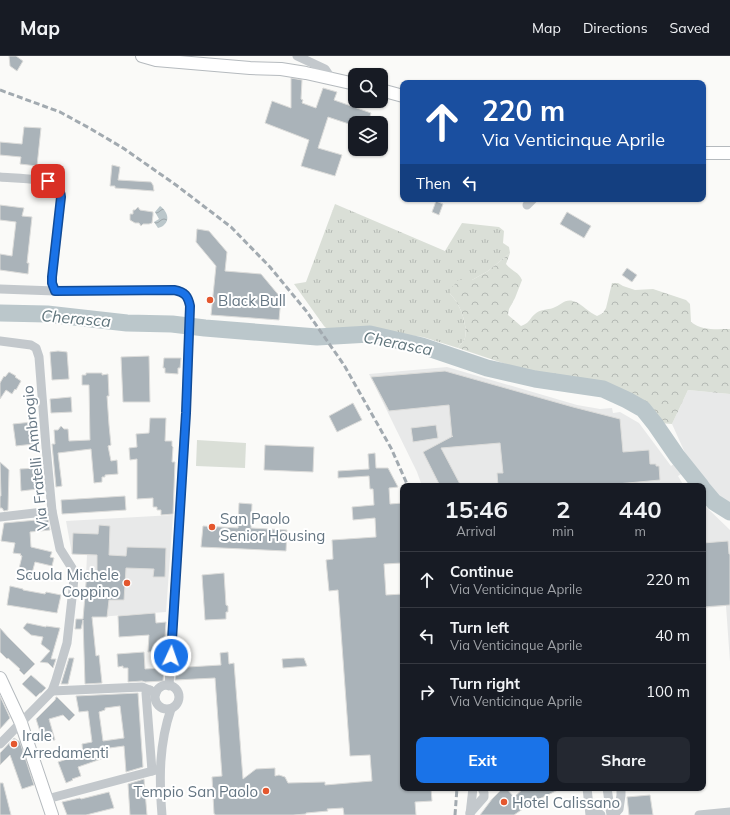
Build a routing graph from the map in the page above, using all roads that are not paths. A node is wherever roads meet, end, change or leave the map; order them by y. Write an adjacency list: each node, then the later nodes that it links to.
1 (142, 56): 3 (main road)
2 (297, 56): 3 (street)
3 (331, 78): 4 (main road)
4 (348, 82)
5 (388, 92): 6 (main road)
6 (400, 95)
7 (706, 153): 8 (main road)
8 (730, 153)
9 (0, 177): 11 (street)
10 (0, 289): 11 (street)
11 (55, 291): 16 (street)
12 (0, 341): 13 (street, Via Fratelli Ambrogio)
13 (52, 511): 14 (street); 17 (street, Via Fratelli Ambrogio)
14 (0, 517)
15 (0, 678): 21 (main road)
16 (169, 686): 18 (street); 20 (street)
17 (52, 691): 18 (street); 21 (street)
18 (153, 691): 19 (street); 24 (street)
19 (160, 708): 20 (street); 23 (street)
20 (171, 709): 23 (street)
21 (21, 723): 22 (street); 30 (main road)
22 (0, 744)
23 (162, 744): 24 (street)
24 (156, 770): 30 (street); 36 (street)
25 (473, 791): 33 (street)
26 (483, 791): 33 (street)
27 (587, 791): 31 (street)
28 (608, 791): 34 (street)
29 (621, 791): 34 (street)
30 (47, 799): 35 (main road)
31 (588, 802): 37 (street); 38 (street)
32 (730, 812): 39 (street)
33 (470, 814)
34 (616, 814)
35 (52, 815)
36 (162, 815)
37 (590, 815)
38 (602, 815)
39 (699, 815)

